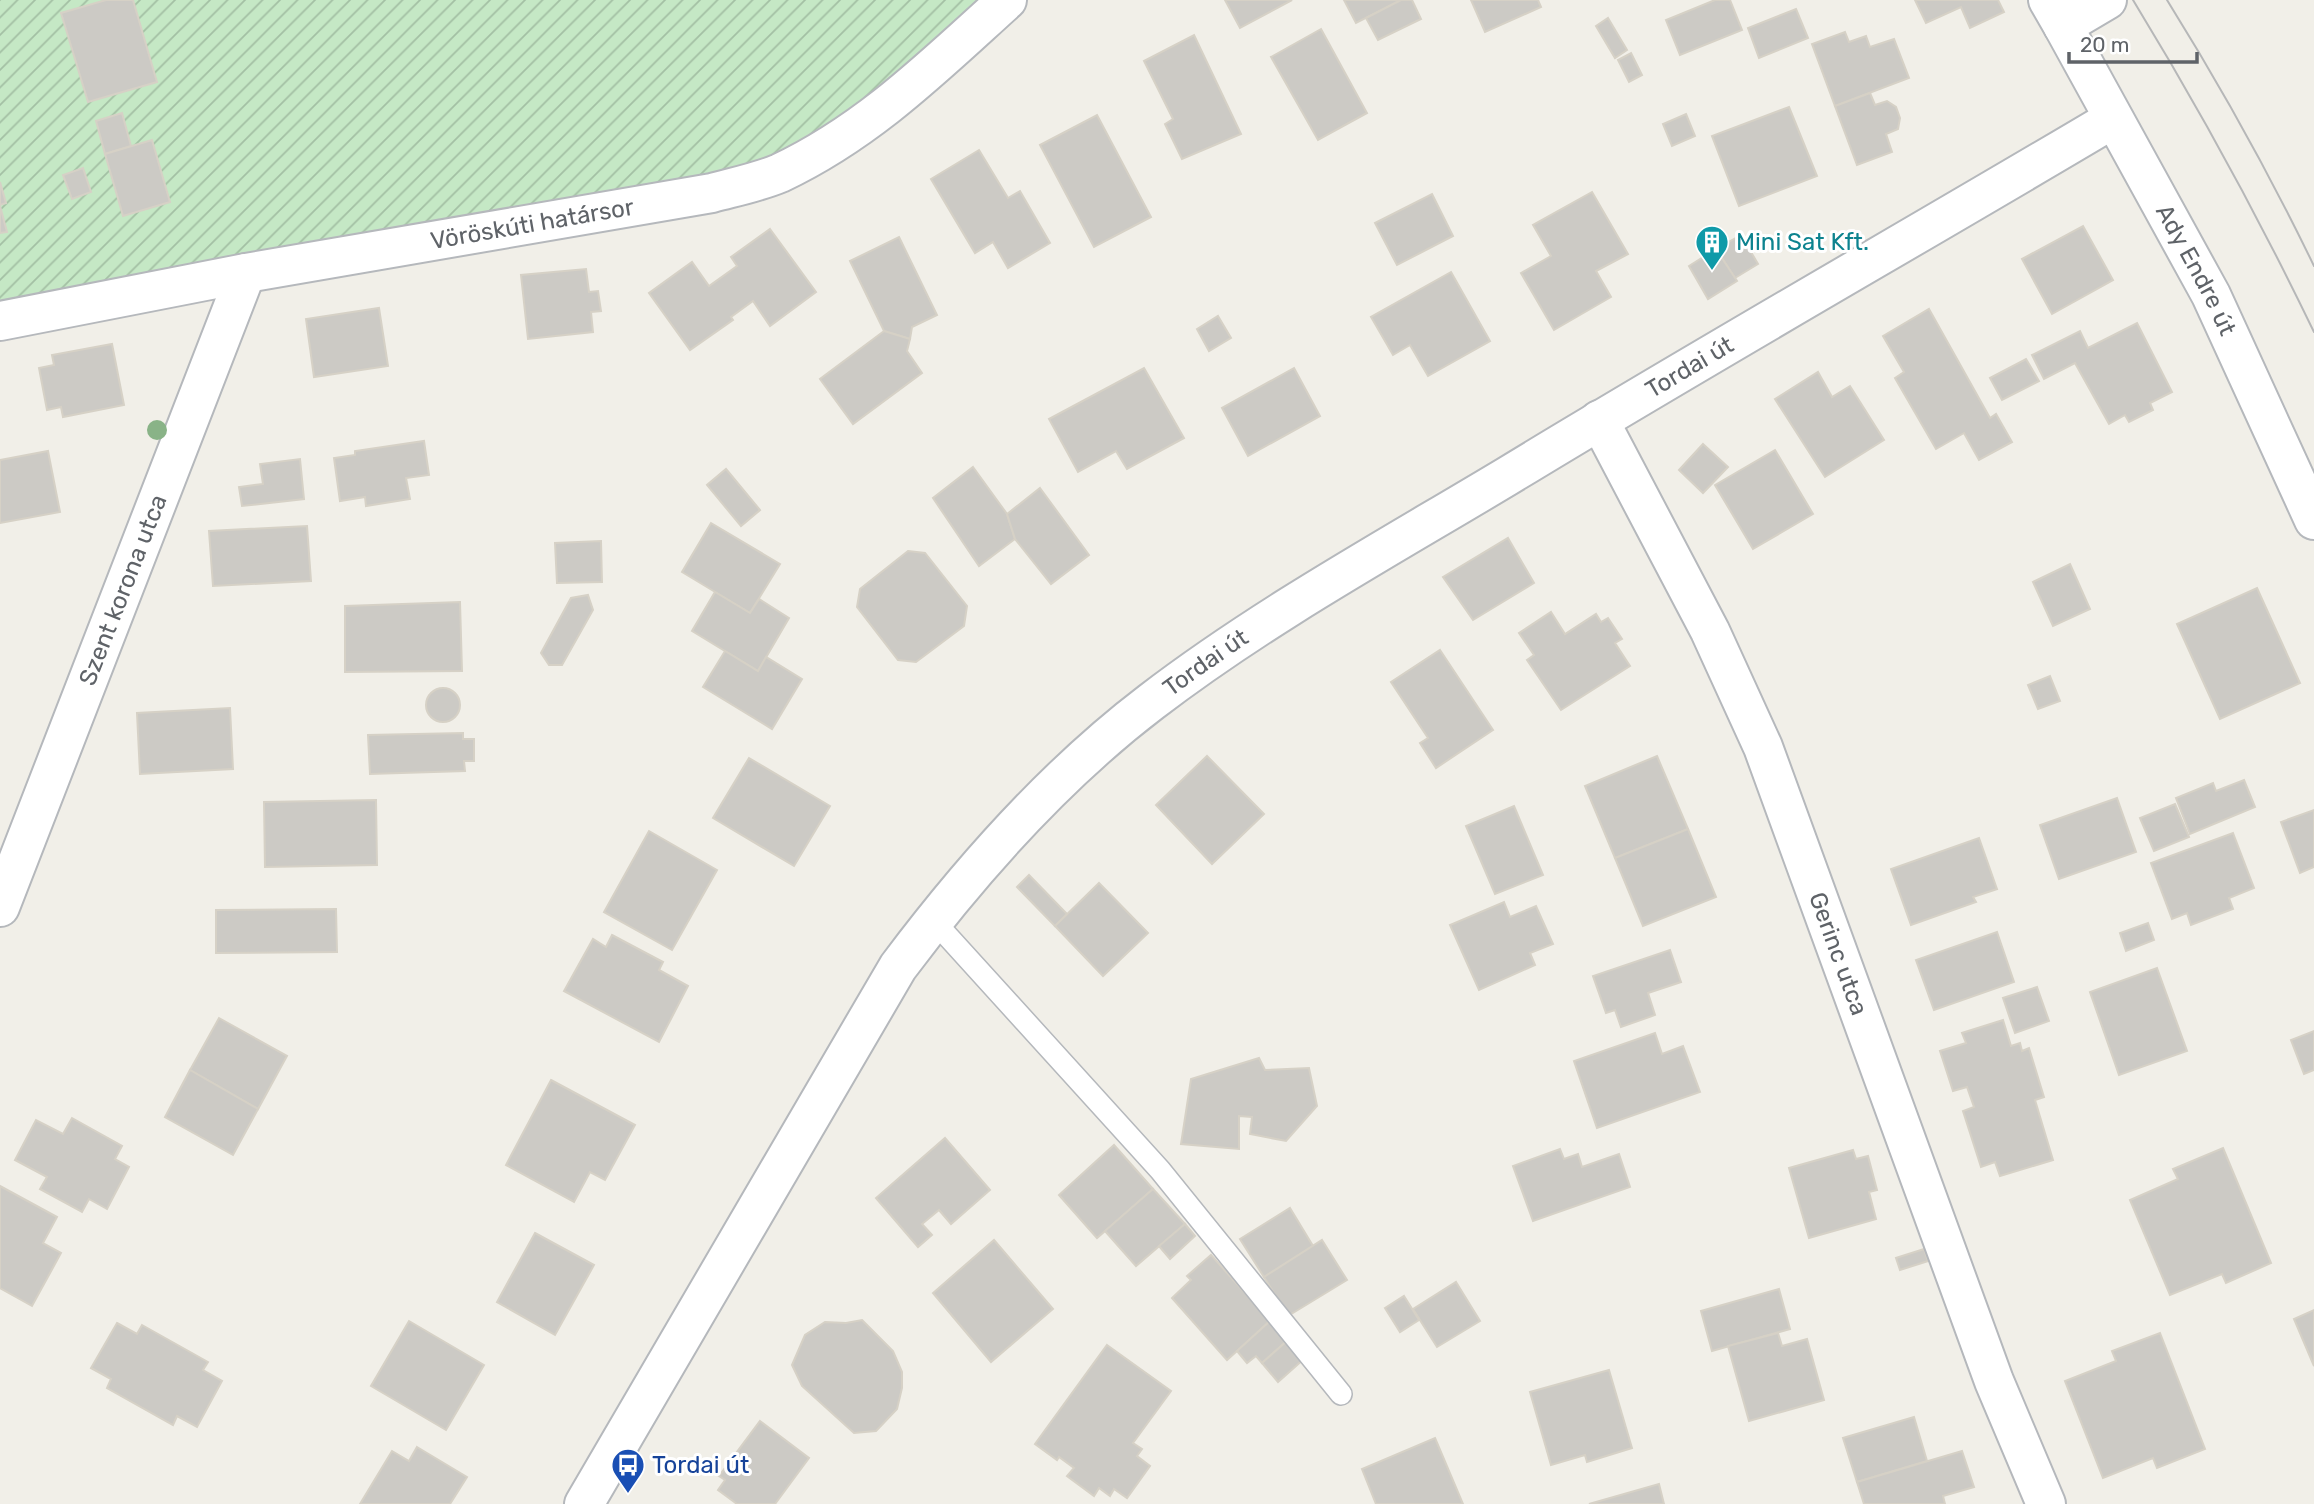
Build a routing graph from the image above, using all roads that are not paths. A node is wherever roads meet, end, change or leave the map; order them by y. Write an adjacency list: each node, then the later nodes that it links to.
1 (1006, 0): 5 (street, Vöröskúti határsor)
2 (2107, 0): 3 (street)
3 (2055, 13): 4 (street, Ady Endre út)
4 (2113, 119): 7 (street, Tordai út); 8 (street, Ady Endre út)
5 (246, 273): 6 (street, Vöröskúti határsor); 9 (street, Szent korona utca)
6 (0, 321)
7 (1599, 420): 10 (street, Tordai út); 13 (street, Gerinc utca)
8 (2314, 520)
9 (0, 907)
10 (933, 920): 11 (lane); 12 (street, Tordai út)
11 (1341, 1394)
12 (583, 1504)
13 (2046, 1504)

